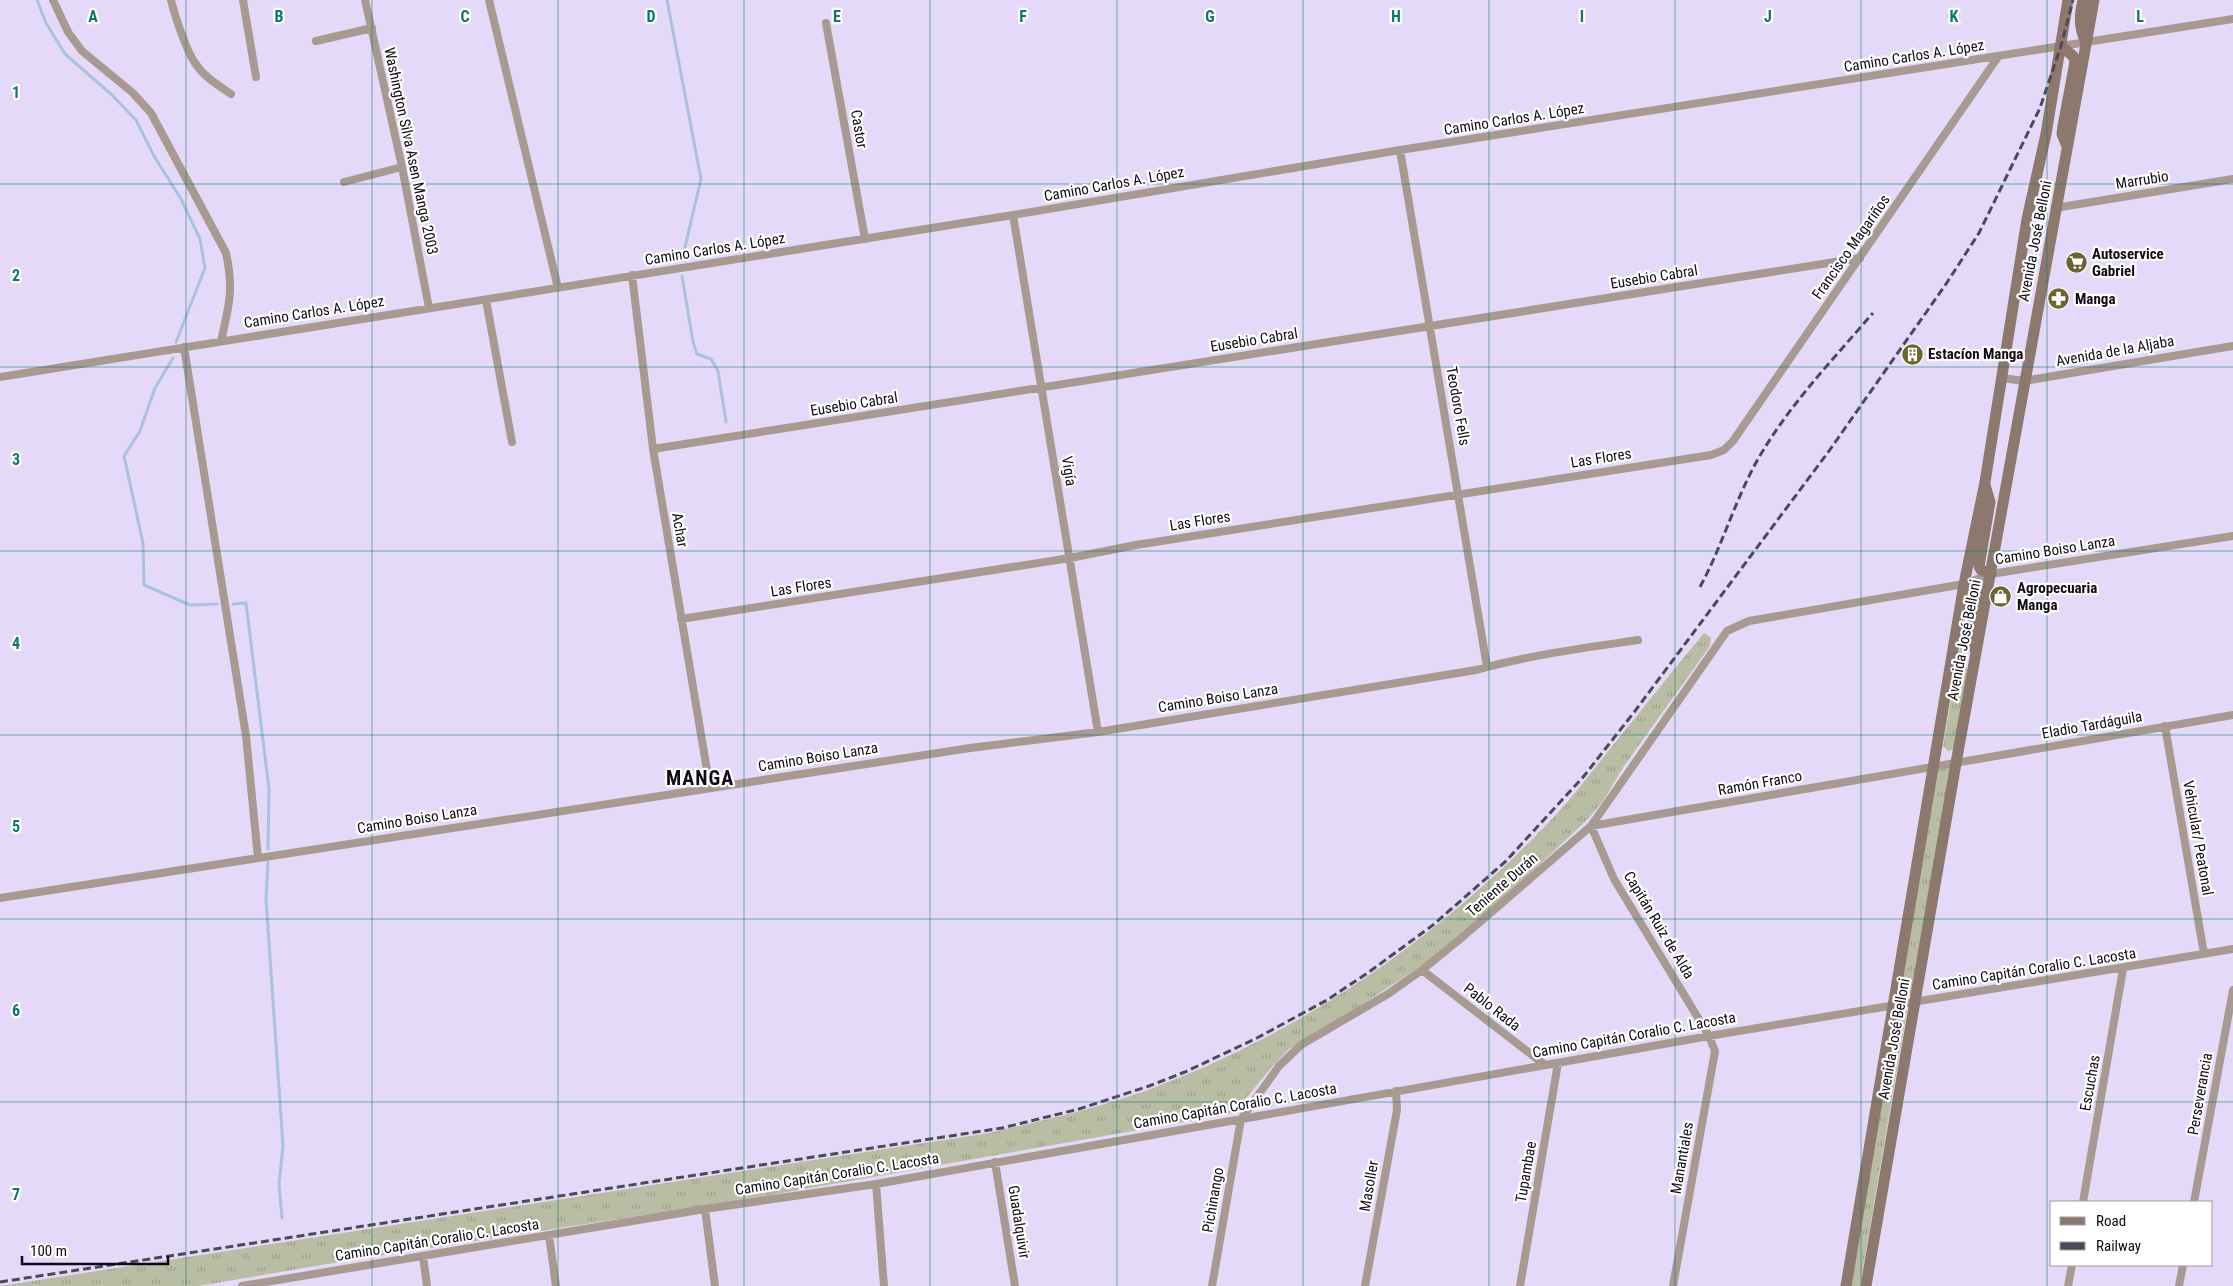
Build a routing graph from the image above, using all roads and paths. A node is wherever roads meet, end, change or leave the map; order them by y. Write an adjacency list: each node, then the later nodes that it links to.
1 (53, 0): 32 (street)
2 (171, 0): 17 (street)
3 (243, 0): 16 (street)
4 (365, 0): 11 (street, Washington Silva Asen Manga 2003)
5 (489, 0): 28 (street)
6 (2068, 0): 14 (main road, Avenida José Belloni)
7 (2083, 0): 13 (main road)
8 (2094, 0): 13 (main road, Avenida José Belloni)
9 (2233, 19): 13 (street, Camino Carlos A. López)
10 (826, 23): 25 (street, Castor)
11 (372, 28): 12 (street); 20 (street, Washington Silva Asen Manga 2003)
12 (316, 41)
13 (2086, 43): 14 (street, Camino Carlos A. López); 18 (main road, Avenida José Belloni)
14 (2061, 46): 15 (street, Camino Carlos A. López); 18 (main road); 36 (main road, Avenida José Belloni)
15 (1998, 57): 19 (street, Camino Carlos A. López); 26 (street, Francisco Magariños)
16 (256, 77)
17 (231, 94)
18 (2067, 149): 23 (main road, Avenida José Belloni)
19 (1400, 150): 24 (street, Camino Carlos A. López); 31 (street, Teodoro Fells)
20 (402, 167): 22 (street); 30 (street, Washington Silva Asen Manga 2003)
21 (2233, 179): 23 (street, Marrubio)
22 (344, 182)
23 (2056, 208): 37 (main road, Avenida José Belloni)
24 (1013, 216): 25 (street, Camino Carlos A. López); 38 (street, Vigía)
25 (864, 239): 27 (street, Camino Carlos A. López)
26 (1860, 258): 31 (street, Eusebio Cabral); 41 (street, Francisco Magariños)
27 (632, 275): 28 (street, Camino Carlos A. López); 40 (street, Achar)
28 (558, 288): 29 (street, Camino Carlos A. López)
29 (486, 300): 30 (street, Camino Carlos A. López); 39 (street)
30 (429, 308): 32 (street, Camino Carlos A. López)
31 (1430, 326): 38 (street, Eusebio Cabral); 43 (street, Teodoro Fells)
32 (221, 341): 34 (street, Camino Carlos A. López)
33 (2233, 346): 37 (street, Avenida de la Aljaba)
34 (184, 348): 35 (street, Camino Carlos A. López); 60 (street)
35 (0, 377)
36 (2002, 378): 37 (street, Avenida de la Aljaba); 42 (main road, Avenida José Belloni)
37 (2024, 381): 46 (main road, Avenida José Belloni)
38 (1042, 387): 40 (street, Eusebio Cabral); 45 (street, Vigía)
39 (512, 442)
40 (653, 449): 48 (street, Achar)
41 (1724, 450): 43 (street, Las Flores)
42 (1984, 482): 46 (main road); 47 (main road, Avenida José Belloni)
43 (1459, 494): 45 (street, Las Flores); 52 (street, Teodoro Fells)
44 (2233, 536): 46 (street, Camino Boiso Lanza)
45 (1070, 558): 48 (street, Las Flores); 55 (street, Vigía)
46 (1991, 574): 47 (street, Camino Boiso Lanza); 51 (main road, Avenida José Belloni)
47 (1964, 584): 49 (street, Camino Boiso Lanza); 51 (main road); 57 (main road, Avenida José Belloni)
48 (681, 619): 58 (street, Achar)
49 (1736, 625): 59 (street, Teniente Durán)
50 (1638, 640): 52 (street, Camino Boiso Lanza)
51 (1976, 655): 56 (main road, Avenida José Belloni)
52 (1487, 667): 55 (street, Camino Boiso Lanza)
53 (2233, 715): 54 (street, Eladio Tardáguila)
54 (2165, 726): 56 (street, Eladio Tardáguila); 63 (street, Vehicular/ Peatonal)
55 (1098, 732): 58 (street, Camino Boiso Lanza)
56 (1956, 763): 57 (street, Eladio Tardáguila); 67 (main road, Avenida José Belloni)
57 (1933, 767): 59 (street, Ramón Franco); 68 (main road, Avenida José Belloni)
58 (710, 788): 60 (street, Camino Boiso Lanza)
59 (1592, 826): 65 (street, Teniente Durán); 69 (street, Capitán Ruiz de Alda)
60 (258, 858): 61 (street, Camino Boiso Lanza)
61 (0, 898)
62 (2233, 949): 63 (street, Camino Capitán Coralio C. Lacosta)
63 (2204, 954): 64 (street, Camino Capitán Coralio C. Lacosta)
64 (2124, 968): 67 (street, Camino Capitán Coralio C. Lacosta); 76 (street, Escuchas)
65 (1422, 970): 71 (street, Pablo Rada); 73 (street, Teniente Durán)
66 (2233, 990): 77 (street, Perseverancia)
67 (1916, 1002): 68 (street, Camino Capitán Coralio C. Lacosta); 95 (main road, Avenida José Belloni)
68 (1895, 1006): 69 (street, Camino Capitán Coralio C. Lacosta); 94 (main road, Avenida José Belloni)
69 (1709, 1036): 70 (street, Camino Capitán Coralio C. Lacosta); 93 (street, Manantiales)
70 (1558, 1063): 71 (street, Camino Capitán Coralio C. Lacosta); 92 (street, Tupambae)
71 (1544, 1065): 72 (street, Camino Capitán Coralio C. Lacosta)
72 (1396, 1091): 73 (street, Camino Capitán Coralio C. Lacosta); 91 (street, Masoller)
73 (1241, 1119): 74 (street, Camino Capitán Coralio C. Lacosta); 90 (street, Pichinango)
74 (996, 1162): 75 (street, Camino Capitán Coralio C. Lacosta); 89 (street, Guadalquivir)
75 (876, 1184): 78 (street, Camino Capitán Coralio C. Lacosta); 88 (street)
76 (2083, 1201)
77 (2194, 1201)
78 (705, 1209): 79 (street, Camino Capitán Coralio C. Lacosta); 87 (street)
79 (549, 1235): 80 (street, Camino Capitán Coralio C. Lacosta); 86 (street)
80 (423, 1256): 83 (street, Camino Capitán Coralio C. Lacosta); 85 (street)
81 (2072, 1266): 96 (street)
82 (2183, 1266): 97 (street)
83 (267, 1284): 84 (street, Camino Capitán Coralio C. Lacosta)
84 (242, 1286)
85 (427, 1286)
86 (556, 1286)
87 (715, 1286)
88 (884, 1286)
89 (1014, 1286)
90 (1212, 1286)
91 (1365, 1286)
92 (1520, 1286)
93 (1673, 1286)
94 (1846, 1286)
95 (1866, 1286)
96 (2068, 1286)
97 (2179, 1286)

